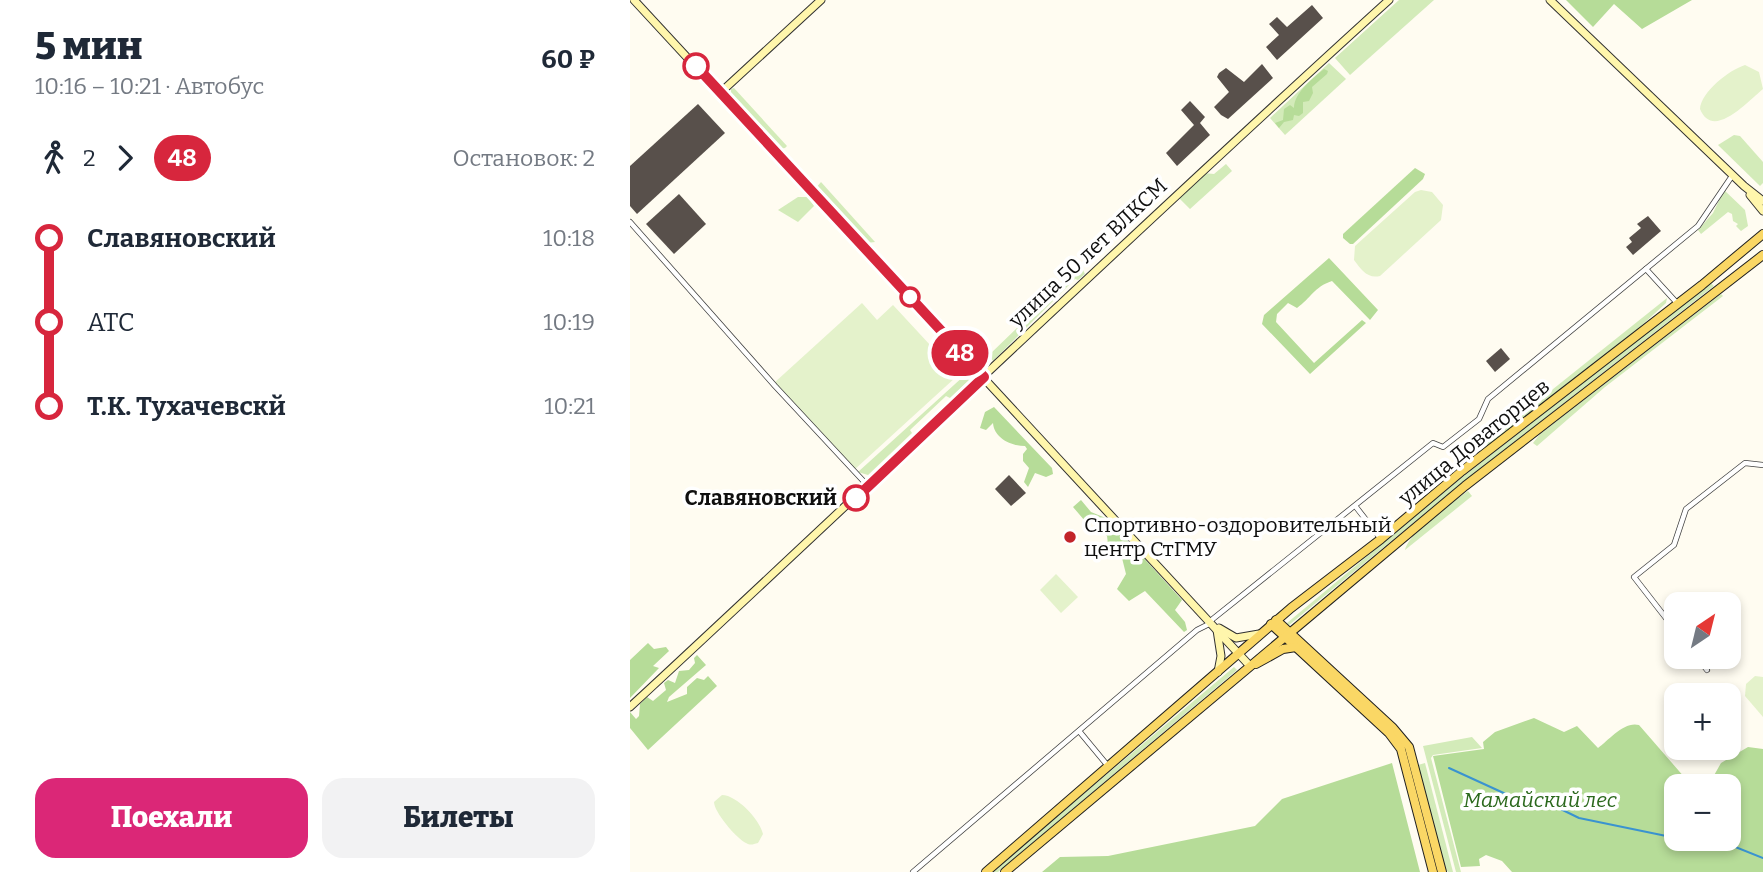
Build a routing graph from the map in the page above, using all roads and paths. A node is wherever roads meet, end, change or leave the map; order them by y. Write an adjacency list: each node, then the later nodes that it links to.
1 (634, 0): 5 (street)
2 (821, 0): 5 (street)
3 (1389, 0): 15 (street, улица 50 лет ВЛКСМ)
4 (1550, 0): 6 (street)
5 (720, 93): 15 (street)
6 (1733, 175): 7 (street); 13 (street)
7 (1744, 186): 8 (street); 9 (street)
8 (1763, 201)
9 (1763, 211)
10 (630, 222): 17 (street)
11 (1763, 234): 14 (main road, улица Доваторцев)
12 (1763, 255): 22 (main road, улица Доваторцев)
13 (1646, 269): 14 (street); 18 (street)
14 (1677, 304): 19 (main road, улица Доваторцев)
15 (984, 377): 17 (street, улица 50 лет ВЛКСМ); 23 (street)
16 (1763, 465): 20 (street)
17 (868, 486): 30 (street, улица 50 лет ВЛКСМ)
18 (1356, 507): 19 (street); 23 (street)
19 (1381, 540): 21 (main road, улица Доваторцев)
20 (1664, 616)
21 (1274, 622): 24 (main road, улица Доваторцев); 25 (main road)
22 (1299, 623): 25 (main road, улица Доваторцев); 26 (main road)
23 (1213, 626): 24 (street); 27 (street); 29 (street); 31 (street)
24 (1260, 633): 27 (main road, улица Доваторцев)
25 (1284, 633): 26 (main road); 28 (main road, улица Доваторцев)
26 (1298, 646): 28 (main road); 36 (main road); 37 (main road)
27 (1238, 653): 28 (street); 29 (main road, улица Доваторцев)
28 (1250, 666): 35 (main road, улица Доваторцев)
29 (1218, 672): 32 (main road, улица Доваторцев)
30 (630, 707)
31 (1079, 731): 32 (street); 33 (street)
32 (1108, 767): 34 (main road, улица Доваторцев)
33 (913, 872)
34 (986, 872)
35 (1005, 872)
36 (1433, 872)
37 (1442, 872)

